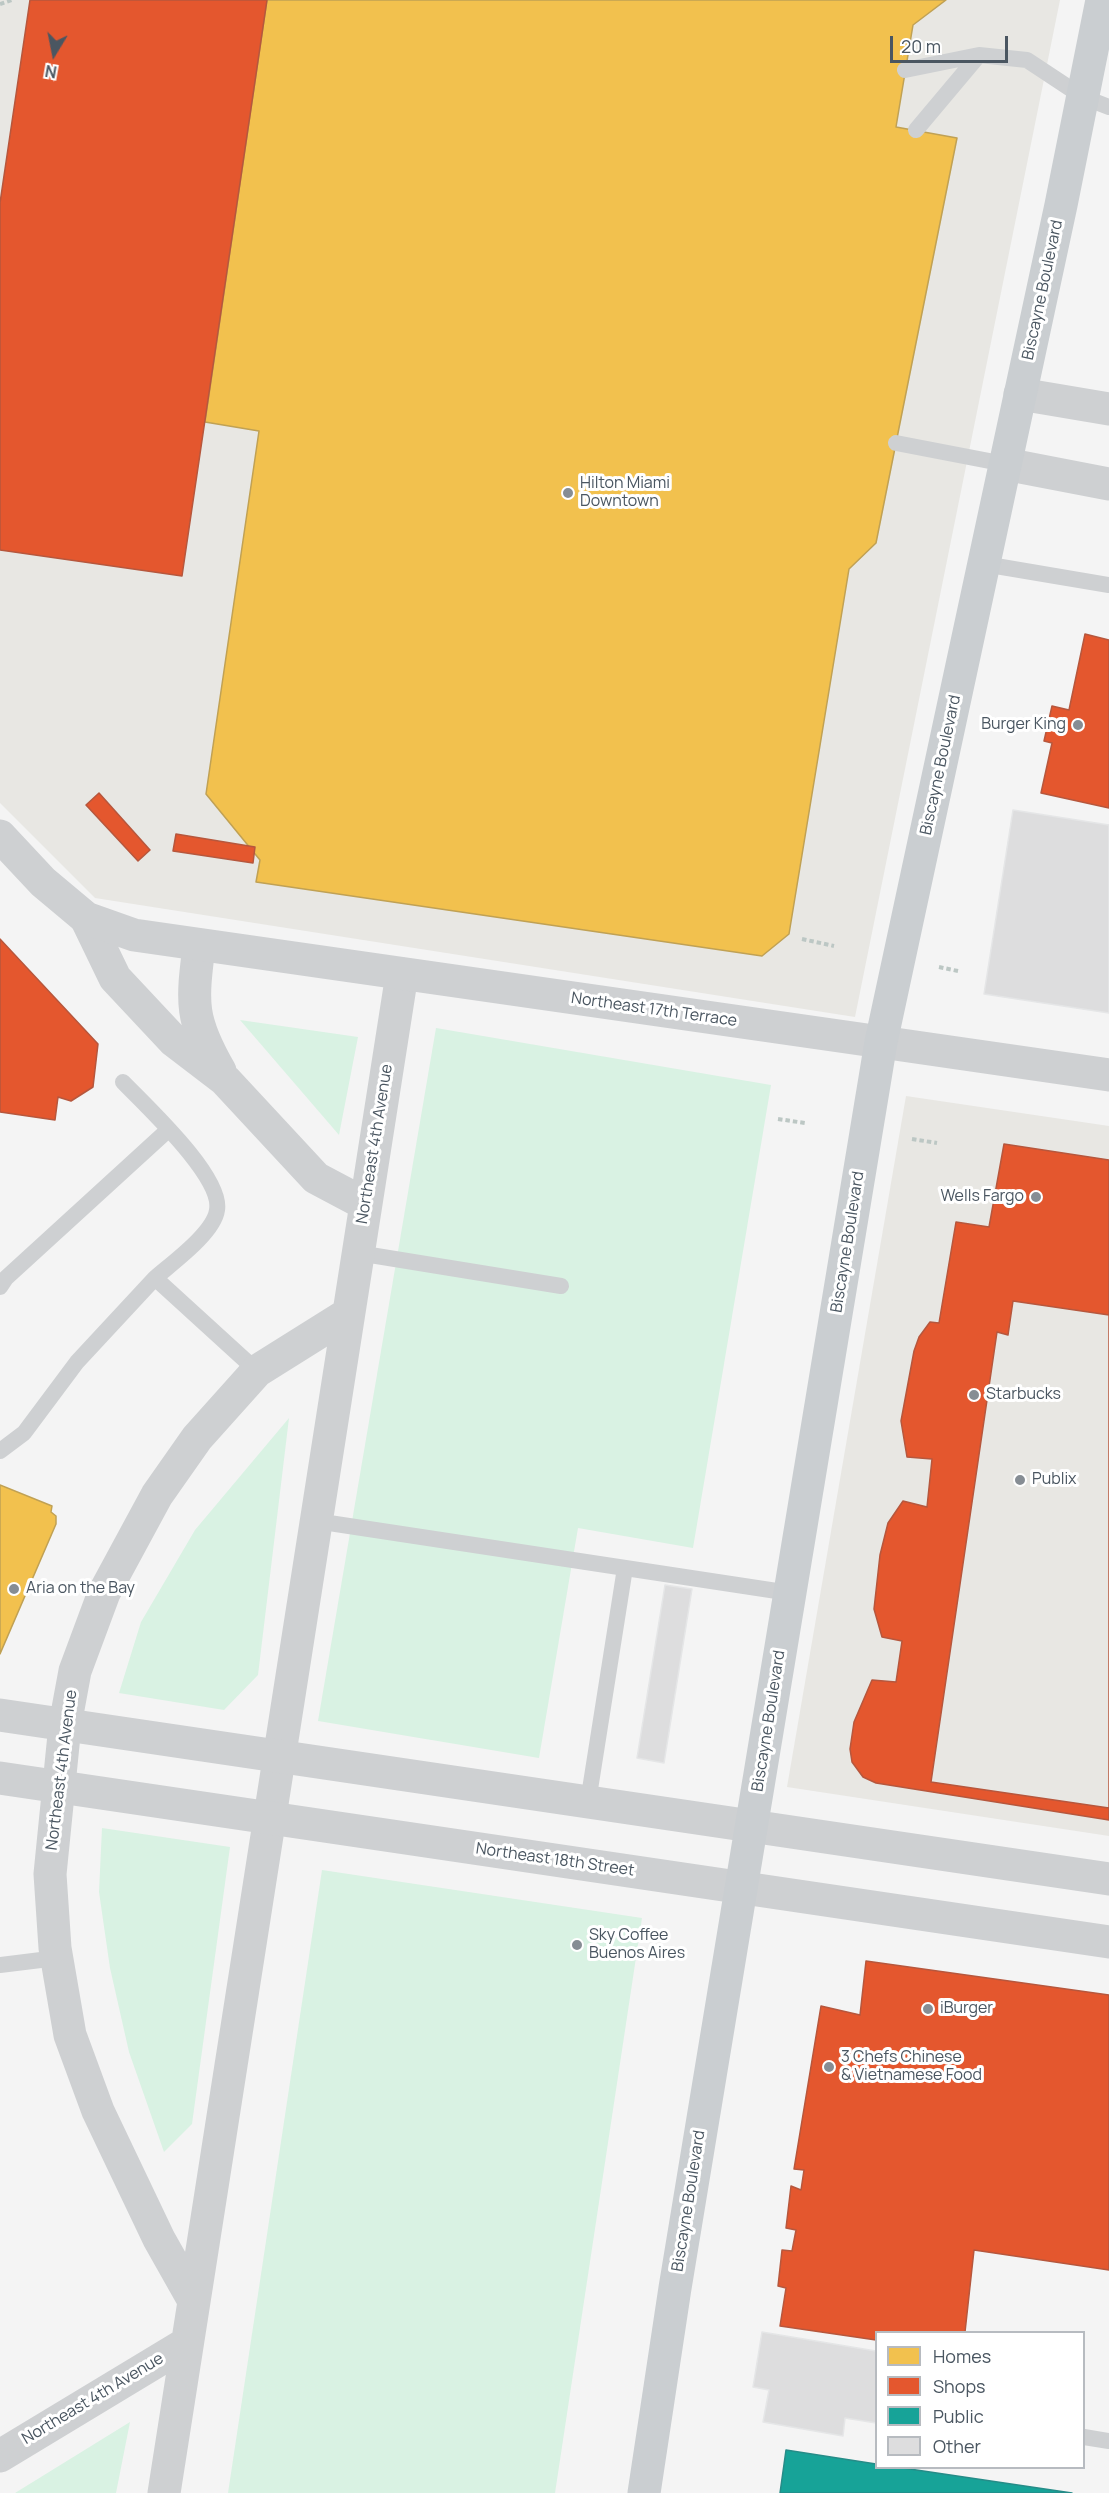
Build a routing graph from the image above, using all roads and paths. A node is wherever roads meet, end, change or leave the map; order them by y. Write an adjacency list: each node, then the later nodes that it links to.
1 (12, 0): 3 (path)
2 (1102, 0): 6 (main road, Biscayne Boulevard)
3 (0, 4)
4 (979, 55): 5 (lane); 6 (lane); 7 (lane)
5 (905, 70)
6 (1096, 102): 8 (main road, Biscayne Boulevard)
7 (916, 130)
8 (1020, 394): 9 (street); 11 (main road, Biscayne Boulevard)
9 (1109, 409)
10 (896, 443): 11 (lane)
11 (1005, 464): 12 (street); 13 (main road, Biscayne Boulevard)
12 (1109, 484)
13 (984, 564): 14 (lane); 23 (main road, Biscayne Boulevard)
14 (1109, 585)
15 (3, 844): 16 (street, Northeast 17th Terrace)
16 (86, 918): 18 (street, Northeast 17th Terrace); 25 (street, Northeast 17th Terrace)
17 (802, 939): 19 (path)
18 (199, 946): 22 (street, Northeast 17th Terrace); 25 (street, Northeast 17th Terrace)
19 (834, 946)
20 (939, 968): 21 (path)
21 (958, 971)
22 (402, 974): 23 (street, Northeast 17th Terrace); 32 (street, Northeast 4th Avenue)
23 (881, 1042): 24 (street, Northeast 17th Terrace); 42 (main road, Biscayne Boulevard)
24 (1109, 1075)
25 (225, 1080): 32 (street, Northeast 17th Terrace)
26 (123, 1082): 29 (lane)
27 (778, 1119): 28 (path)
28 (806, 1123)
29 (168, 1130): 34 (lane); 36 (lane)
30 (912, 1139): 31 (path)
31 (937, 1143)
32 (365, 1204): 33 (street, Northeast 4th Avenue)
33 (358, 1252): 35 (lane); 37 (street, Northeast 4th Avenue)
34 (155, 1278): 38 (lane); 39 (lane)
35 (561, 1286)
36 (0, 1287)
37 (348, 1314): 38 (street, Northeast 4th Avenue); 40 (street, Northeast 4th Avenue)
38 (257, 1371): 44 (street, Northeast 4th Avenue)
39 (0, 1451)
40 (315, 1521): 41 (lane); 45 (street, Northeast 4th Avenue)
41 (625, 1568): 42 (lane); 48 (lane)
42 (790, 1593): 50 (main road, Biscayne Boulevard)
43 (0, 1715): 44 (street)
44 (65, 1725): 45 (street); 47 (street, Northeast 4th Avenue)
45 (278, 1757): 48 (street); 49 (street, Northeast 4th Avenue)
46 (0, 1778): 47 (street, Northeast 18th Street)
47 (57, 1786): 49 (street, Northeast 18th Street); 54 (street, Northeast 4th Avenue)
48 (588, 1802): 50 (street)
49 (269, 1818): 52 (street, Northeast 18th Street); 56 (street, Northeast 4th Avenue)
50 (752, 1826): 51 (street); 52 (main road, Biscayne Boulevard)
51 (1109, 1878)
52 (741, 1888): 53 (street, Northeast 18th Street); 62 (main road, Biscayne Boulevard)
53 (1109, 1942)
54 (57, 1958): 55 (lane); 56 (street, Northeast 4th Avenue)
55 (0, 1965)
56 (194, 2301): 57 (street, Northeast 4th Avenue)
57 (187, 2343): 60 (street, Northeast 4th Avenue); 61 (street, Northeast 4th Avenue)
58 (1085, 2437): 59 (lane)
59 (1109, 2441)
60 (0, 2456)
61 (164, 2493)
62 (644, 2493)

